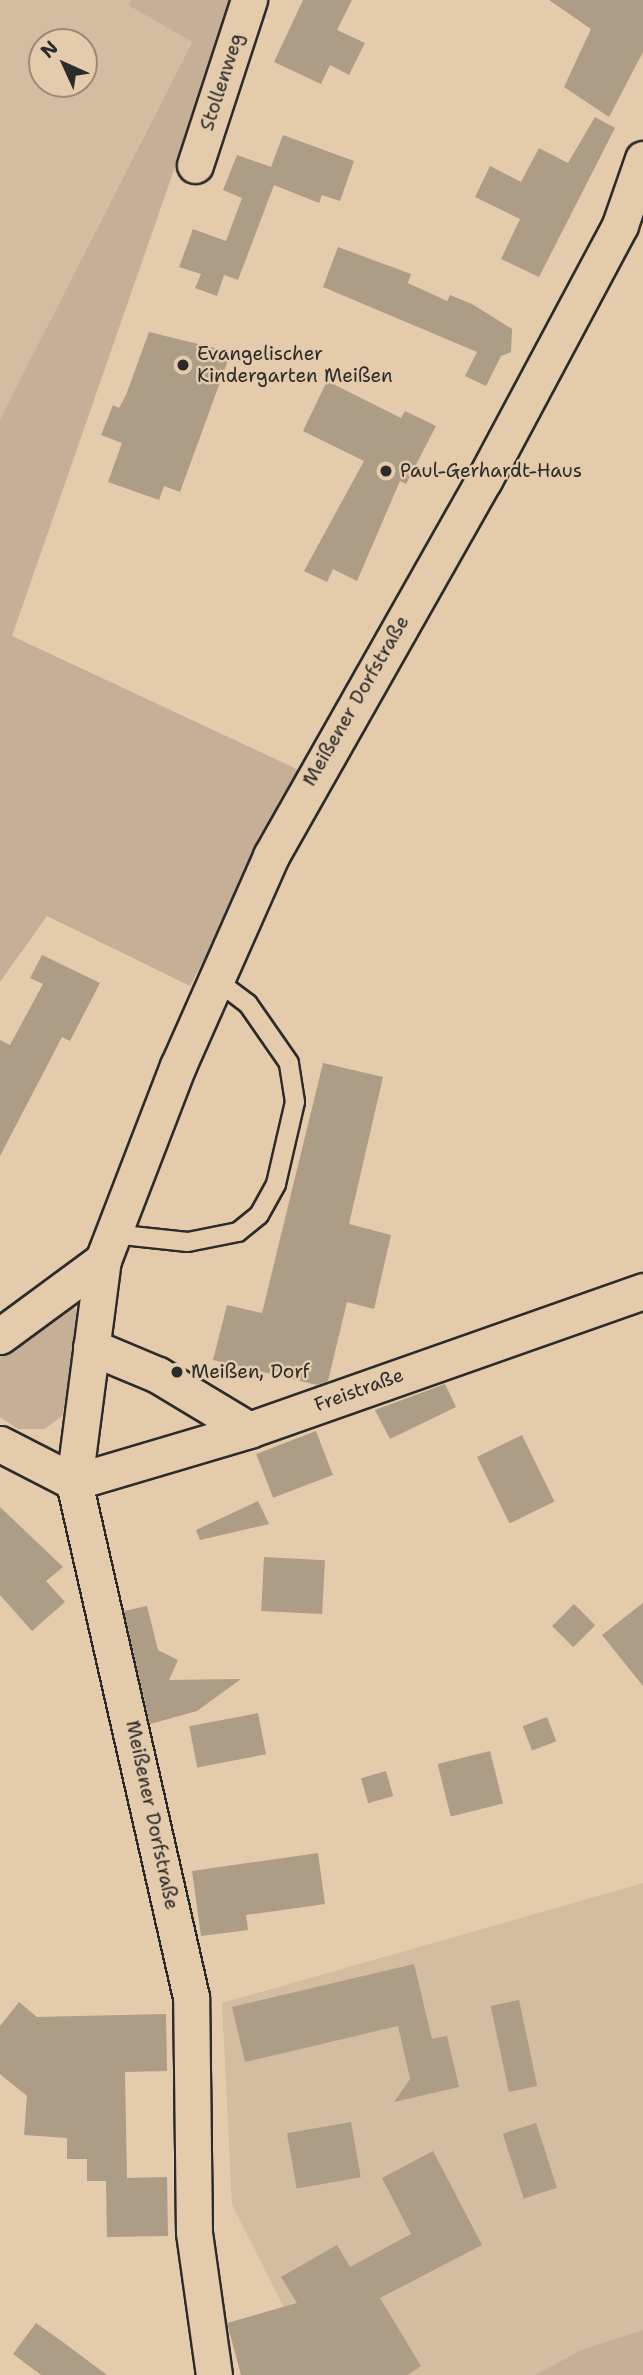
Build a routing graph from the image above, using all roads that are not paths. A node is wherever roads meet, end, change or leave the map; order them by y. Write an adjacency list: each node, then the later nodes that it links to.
1 (249, 0): 3 (street, Stollenweg)
2 (643, 159): 4 (street, Meißener Dorfstraße)
3 (195, 165)
4 (216, 980): 5 (street, Meißener Dorfstraße); 5 (lane)
5 (108, 1247): 7 (street); 8 (street, Meißener Dorfstraße)
6 (643, 1291): 9 (street, Freistraße)
7 (0, 1336)
8 (91, 1347): 9 (street); 11 (street, Meißener Dorfstraße)
9 (249, 1430): 11 (street, Freistraße)
10 (0, 1444): 11 (street)
11 (74, 1482): 12 (street, Meißener Dorfstraße)
12 (214, 2375)

